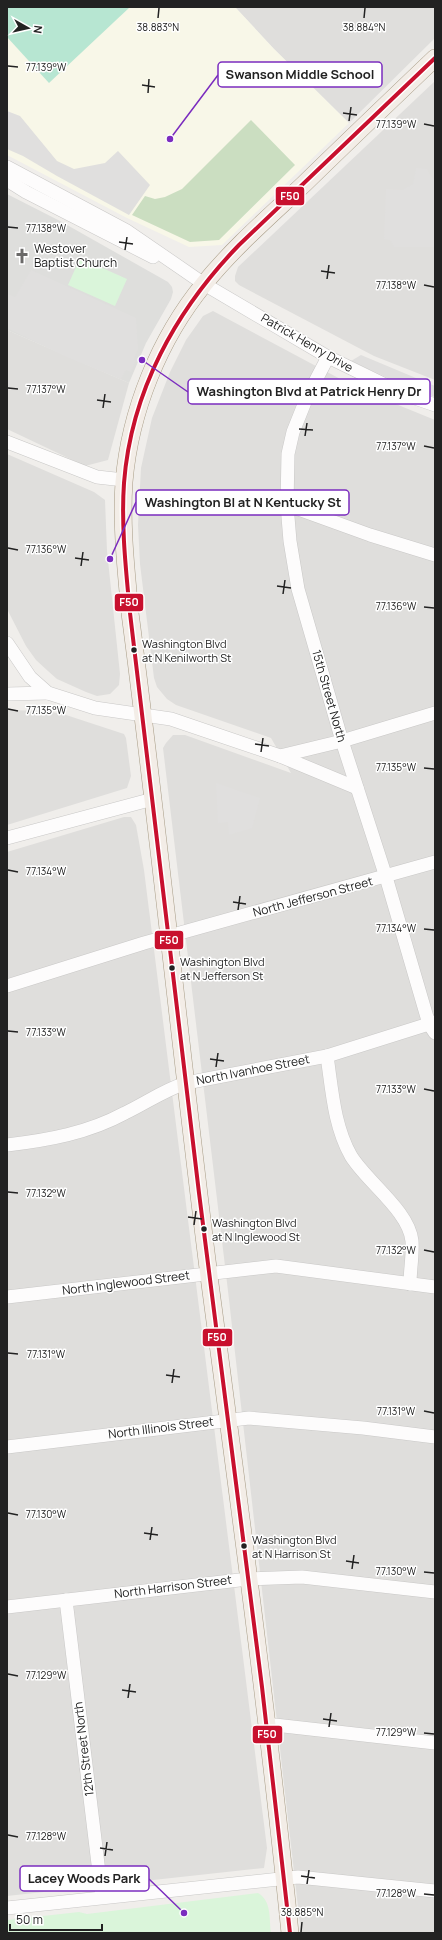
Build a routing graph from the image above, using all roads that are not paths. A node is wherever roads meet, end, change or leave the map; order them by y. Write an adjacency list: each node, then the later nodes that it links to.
1 (435, 58): 4 (main road)
2 (7, 167): 4 (street, Patrick Henry Drive)
3 (7, 180): 4 (street, Patrick Henry Drive)
4 (204, 284): 5 (street, Patrick Henry Drive); 8 (main road)
5 (328, 357): 6 (street, Patrick Henry Drive); 9 (street, 15th Street North)
6 (435, 405)
7 (7, 442): 8 (street)
8 (124, 480): 15 (main road)
9 (287, 505): 10 (street); 16 (street, 15th Street North)
10 (435, 555)
11 (7, 643): 12 (street)
12 (48, 693): 13 (street); 15 (street)
13 (7, 694)
14 (435, 713): 16 (street)
15 (144, 715): 17 (street); 19 (main road)
16 (342, 741): 17 (street); 18 (street, 15th Street North)
17 (280, 756): 18 (street)
18 (357, 788): 22 (street, 15th Street North)
19 (153, 798): 20 (street); 23 (main road)
20 (7, 838)
21 (435, 862): 22 (street, North Jefferson Street)
22 (386, 877): 23 (street, North Jefferson Street); 25 (street, 15th Street North)
23 (168, 936): 24 (street, North Jefferson Street); 27 (main road)
24 (7, 986)
25 (433, 1026): 26 (street, North Ivanhoe Street)
26 (327, 1056): 27 (street, North Ivanhoe Street); 30 (street)
27 (186, 1083): 28 (street, North Ivanhoe Street); 29 (main road)
28 (7, 1145)
29 (209, 1274): 30 (street, North Inglewood Street); 32 (street, North Inglewood Street); 33 (main road)
30 (410, 1284): 31 (street, North Inglewood Street)
31 (435, 1287)
32 (7, 1297)
33 (229, 1420): 34 (street, North Illinois Street); 35 (street, North Illinois Street); 36 (main road)
34 (435, 1437)
35 (7, 1447)
36 (248, 1579): 37 (street, North Harrison Street); 38 (street, North Harrison Street); 40 (main road)
37 (435, 1592)
38 (66, 1600): 39 (street, North Harrison Street); 44 (street, 12th Street North)
39 (7, 1607)
40 (266, 1724): 41 (street); 42 (main road)
41 (435, 1743)
42 (284, 1877): 43 (street); 44 (street); 46 (main road)
43 (435, 1892)
44 (102, 1897): 45 (street)
45 (7, 1908)
46 (290, 1933)

